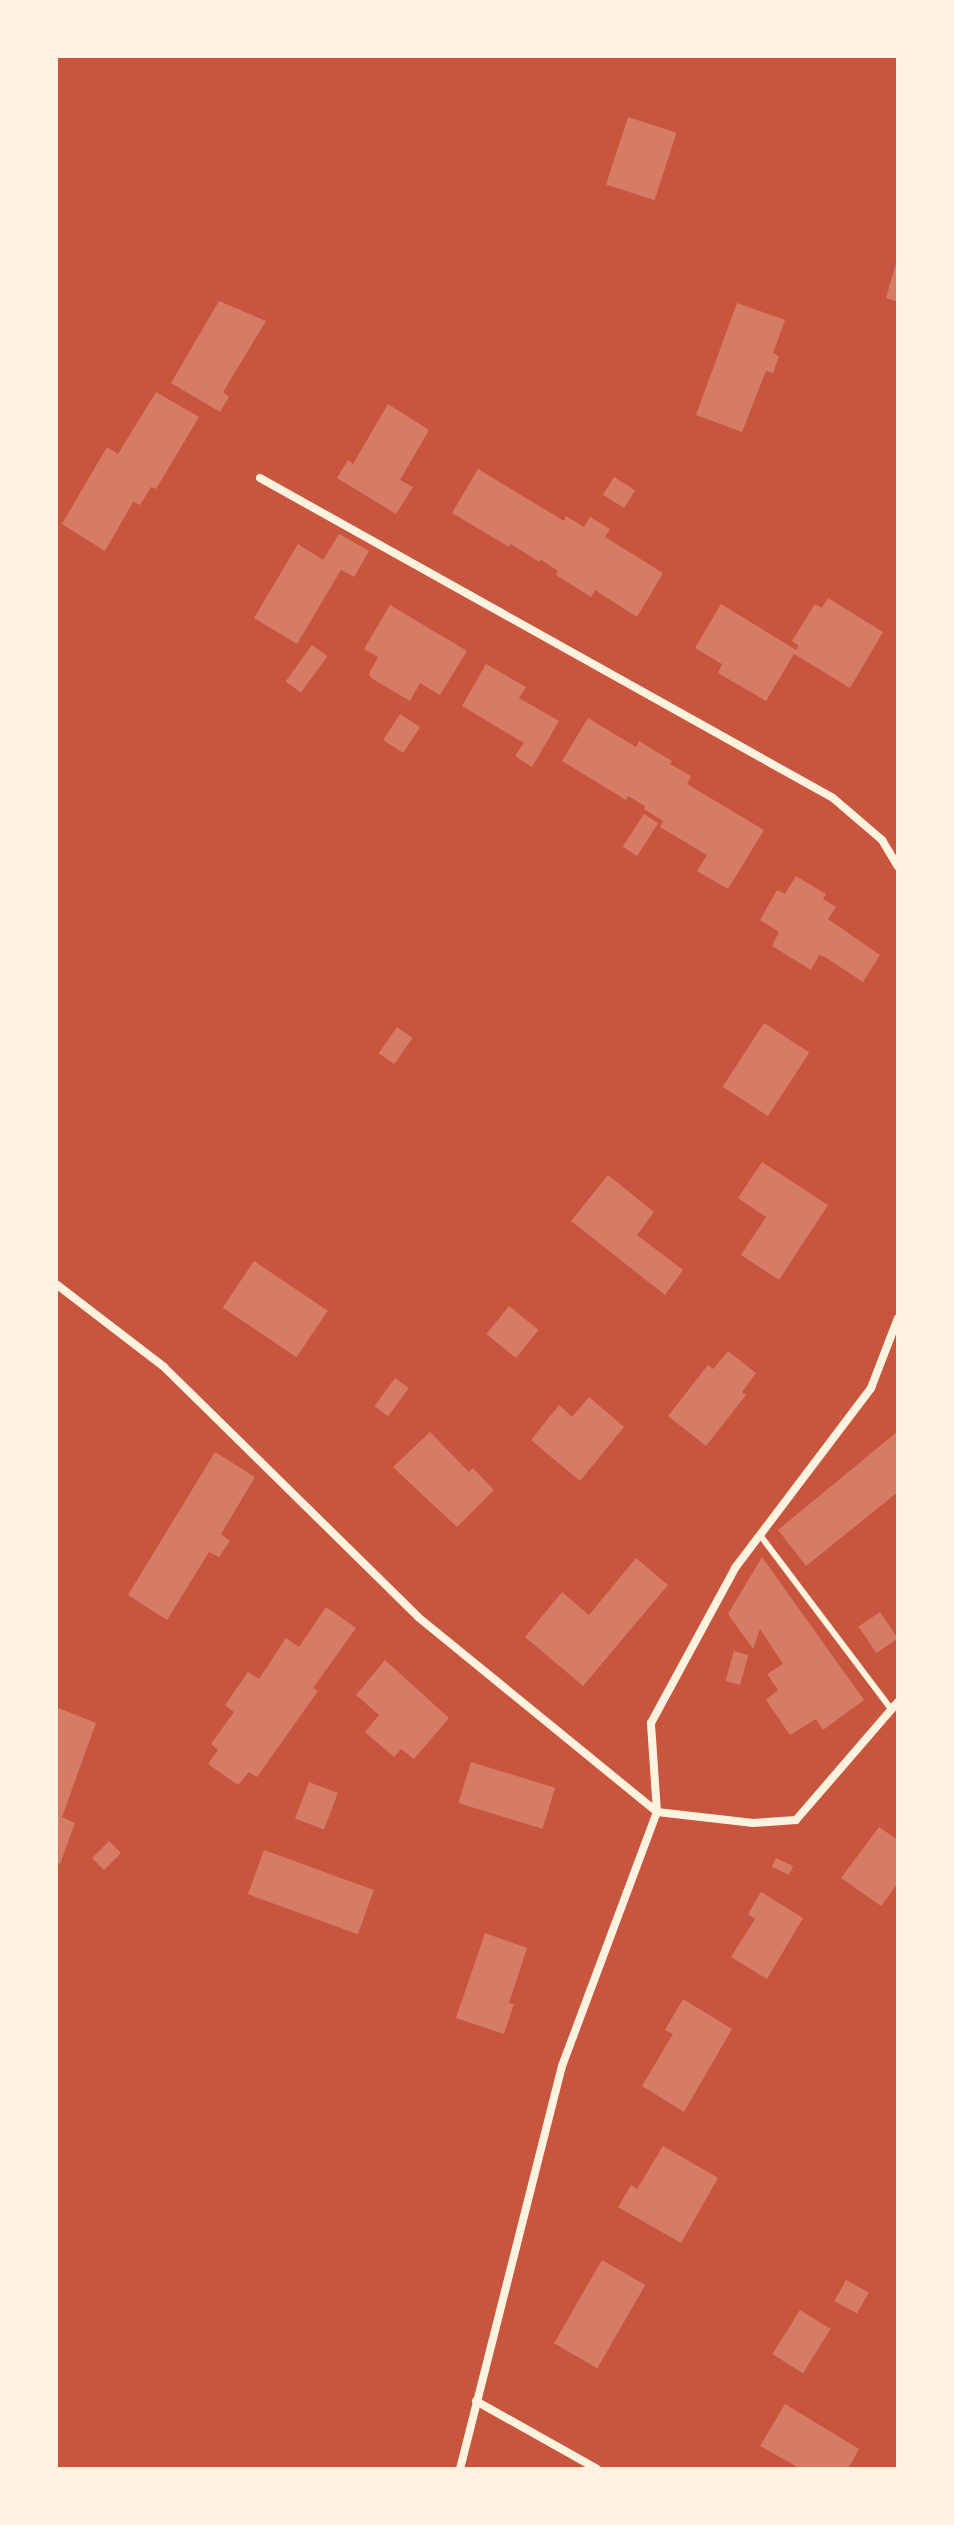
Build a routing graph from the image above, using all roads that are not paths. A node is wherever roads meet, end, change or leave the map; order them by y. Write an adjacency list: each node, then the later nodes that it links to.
1 (260, 478): 2 (street)
2 (898, 867)
3 (56, 1284): 7 (street)
4 (898, 1318): 5 (street)
5 (760, 1535): 6 (lane); 7 (street)
6 (895, 1706): 7 (street)
7 (657, 1812): 8 (street)
8 (476, 2401): 9 (street); 10 (street)
9 (460, 2469)
10 (597, 2469)

